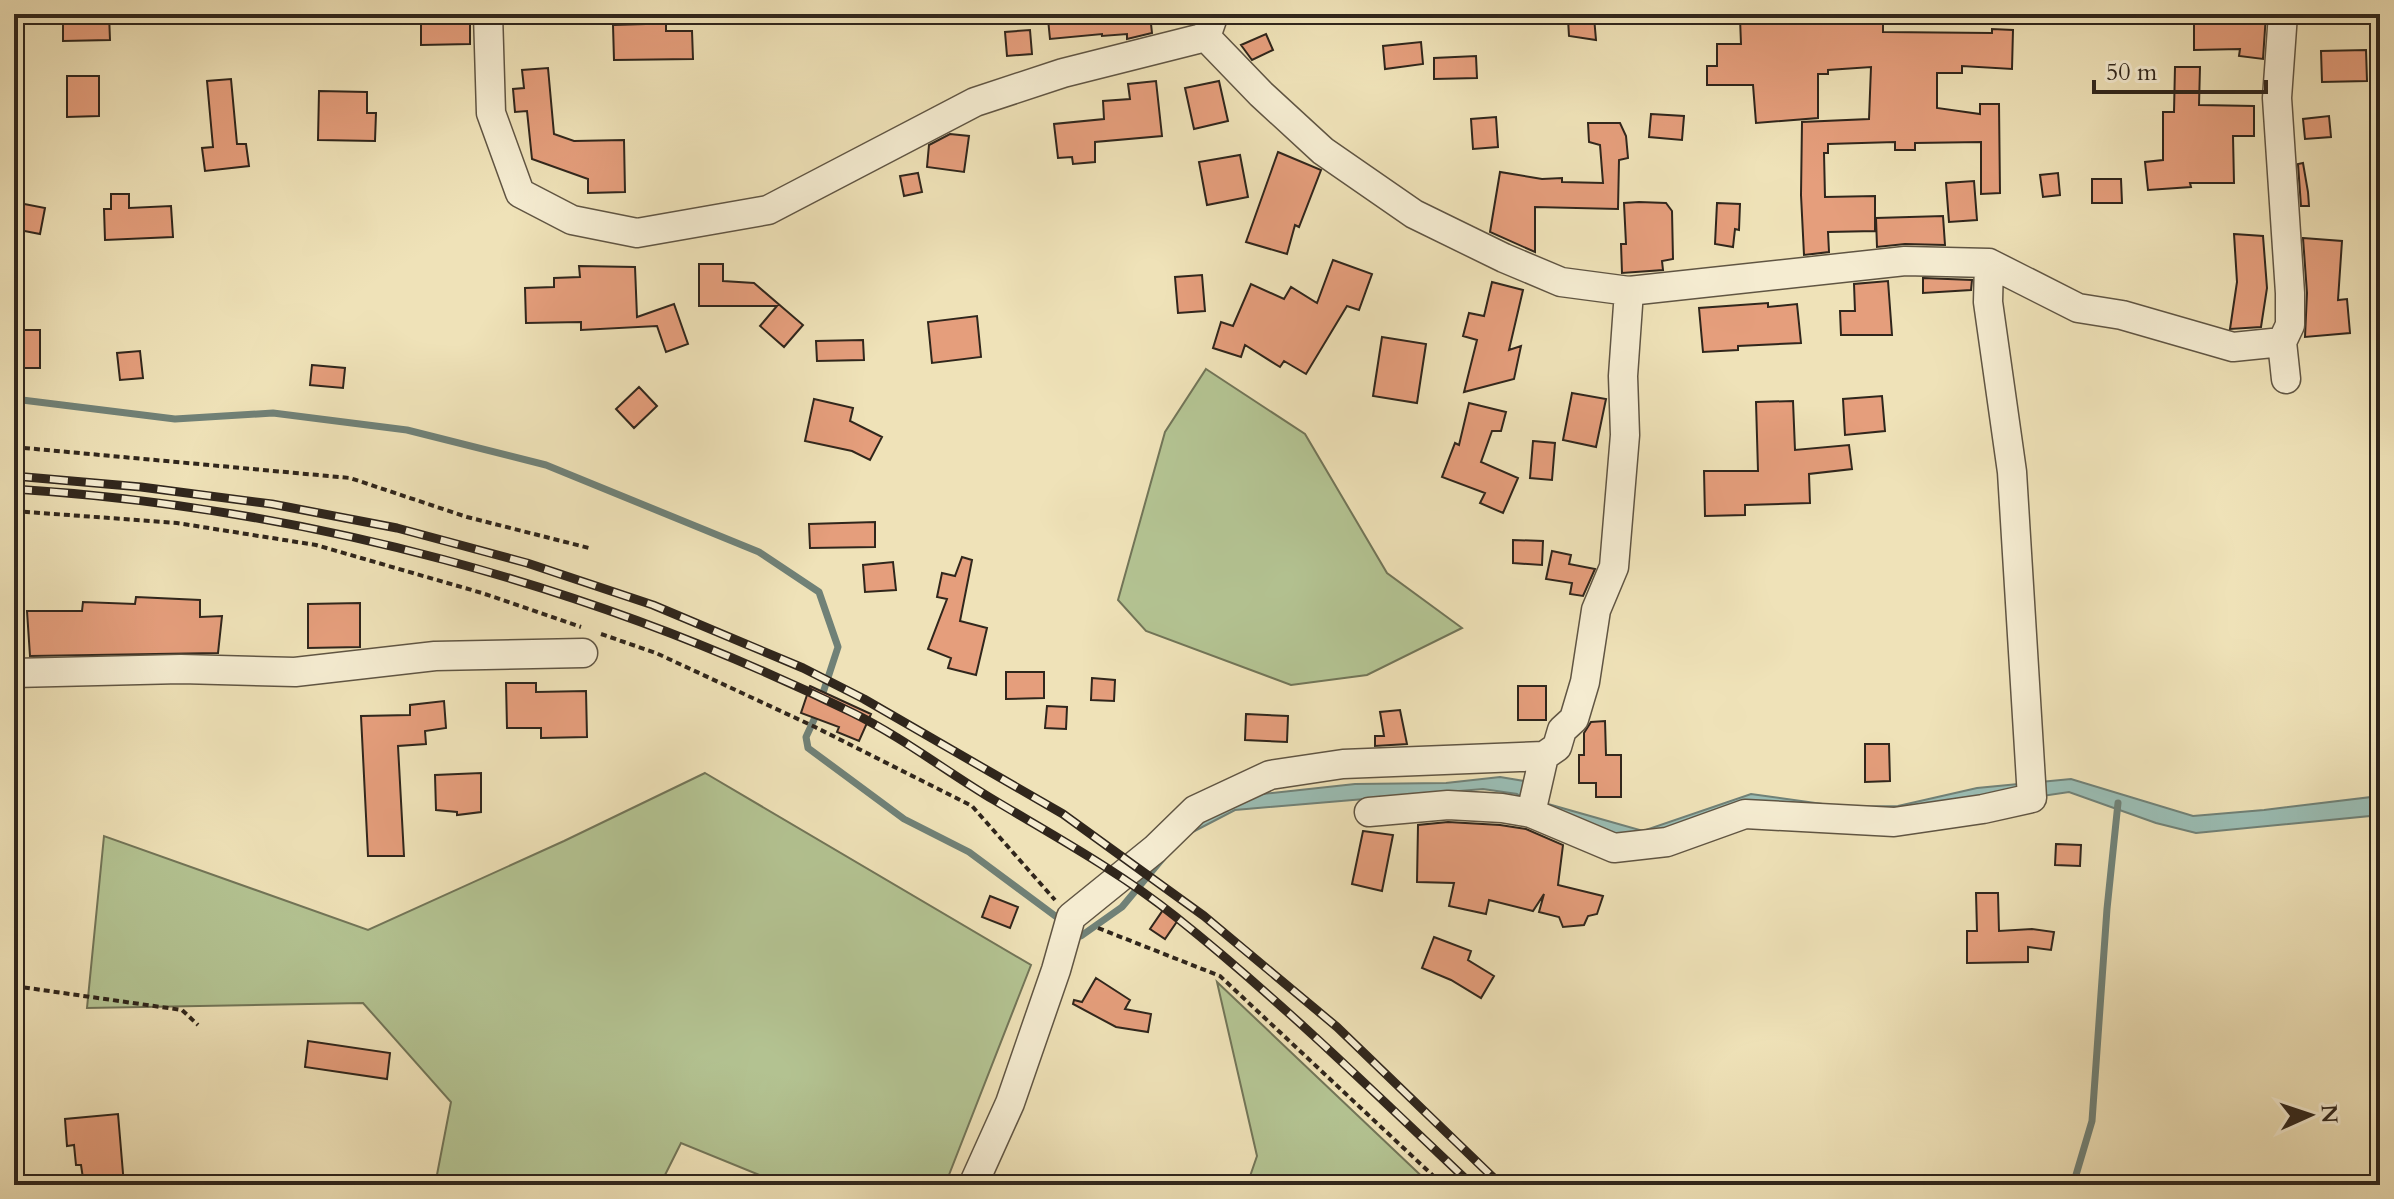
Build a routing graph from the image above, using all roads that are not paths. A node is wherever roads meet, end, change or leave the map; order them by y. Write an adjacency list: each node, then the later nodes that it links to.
1 (488, 14): 3 (street)
2 (2283, 14): 6 (street)
3 (1210, 26): 5 (street)
4 (1989, 263): 5 (street); 6 (street); 12 (street)
5 (1629, 291): 10 (street)
6 (2282, 342): 7 (street)
7 (2286, 379)
8 (583, 653): 9 (street)
9 (14, 673)
10 (1544, 756): 12 (street); 13 (street)
11 (1369, 812): 12 (street)
12 (1531, 813)
13 (973, 1185)

